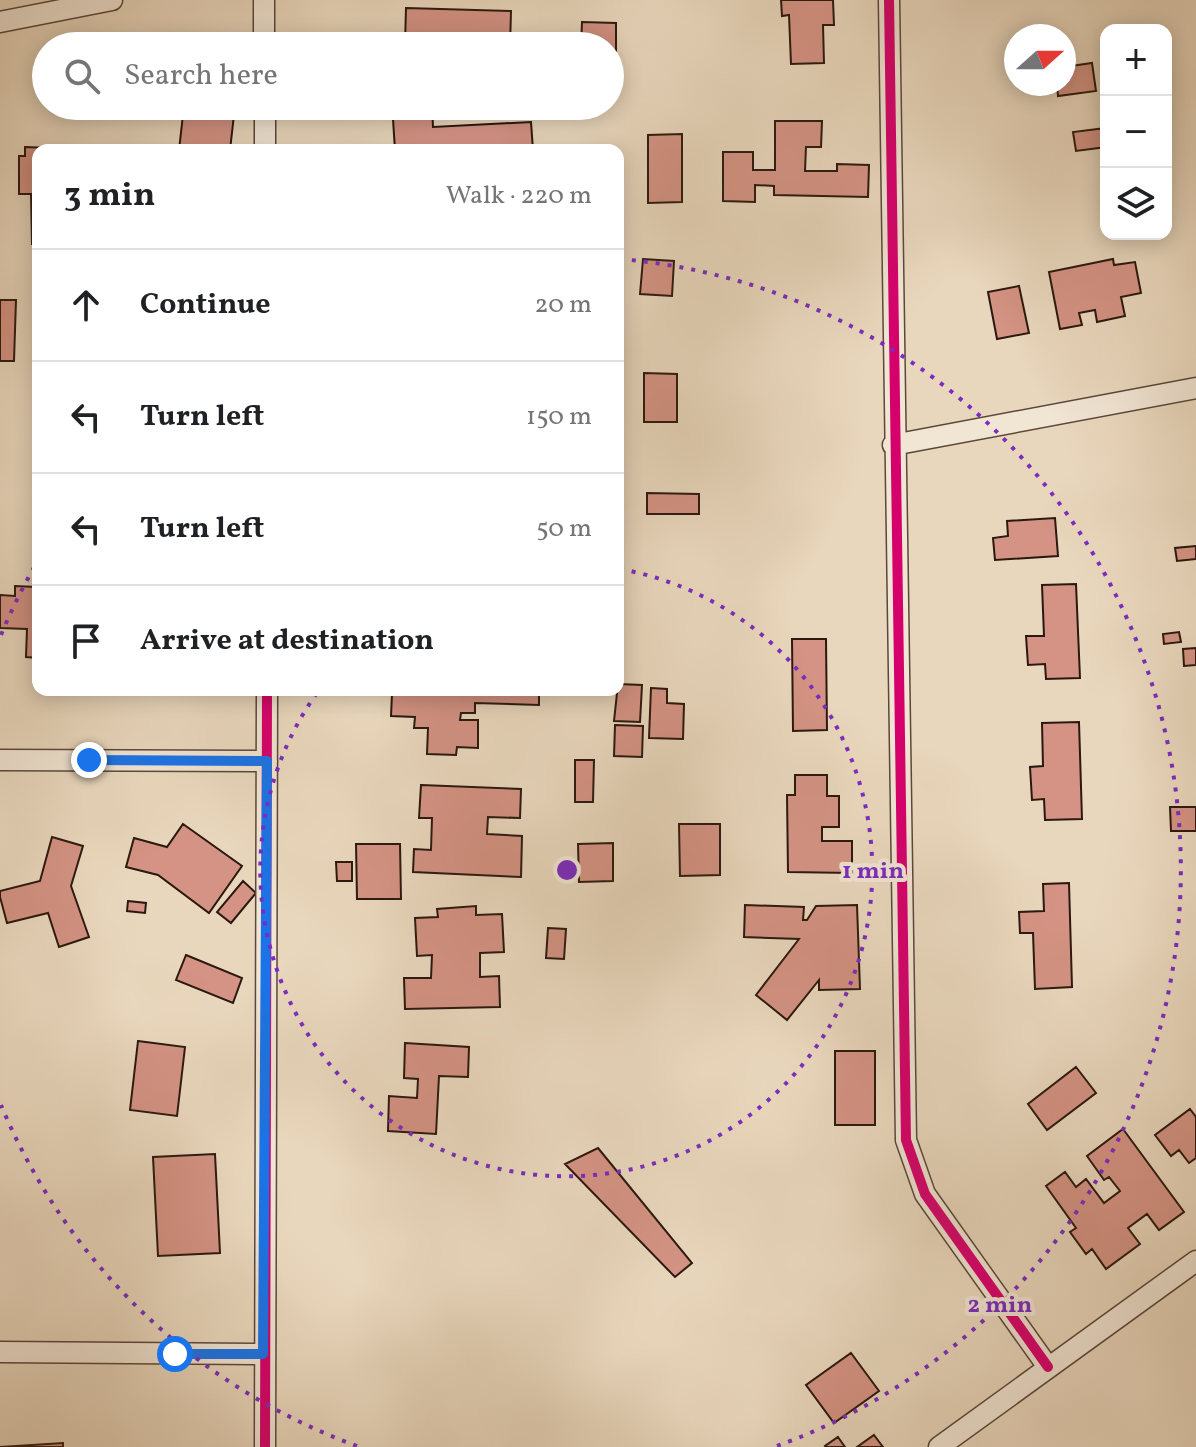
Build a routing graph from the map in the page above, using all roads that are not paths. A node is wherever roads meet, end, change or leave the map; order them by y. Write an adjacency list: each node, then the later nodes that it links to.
1 (112, 0): 4 (street)
2 (264, 0): 5 (street)
3 (889, 0): 9 (street)
4 (0, 22)
5 (264, 32)
6 (265, 120): 7 (street)
7 (265, 144)
8 (1196, 388): 9 (street)
9 (893, 445): 16 (street)
10 (267, 696): 12 (street)
11 (0, 760): 12 (street)
12 (267, 761): 15 (street)
13 (1196, 1261): 16 (street)
14 (0, 1352): 15 (street)
15 (263, 1354): 17 (street)
16 (1048, 1367): 18 (street)
17 (265, 1447)
18 (939, 1447)

